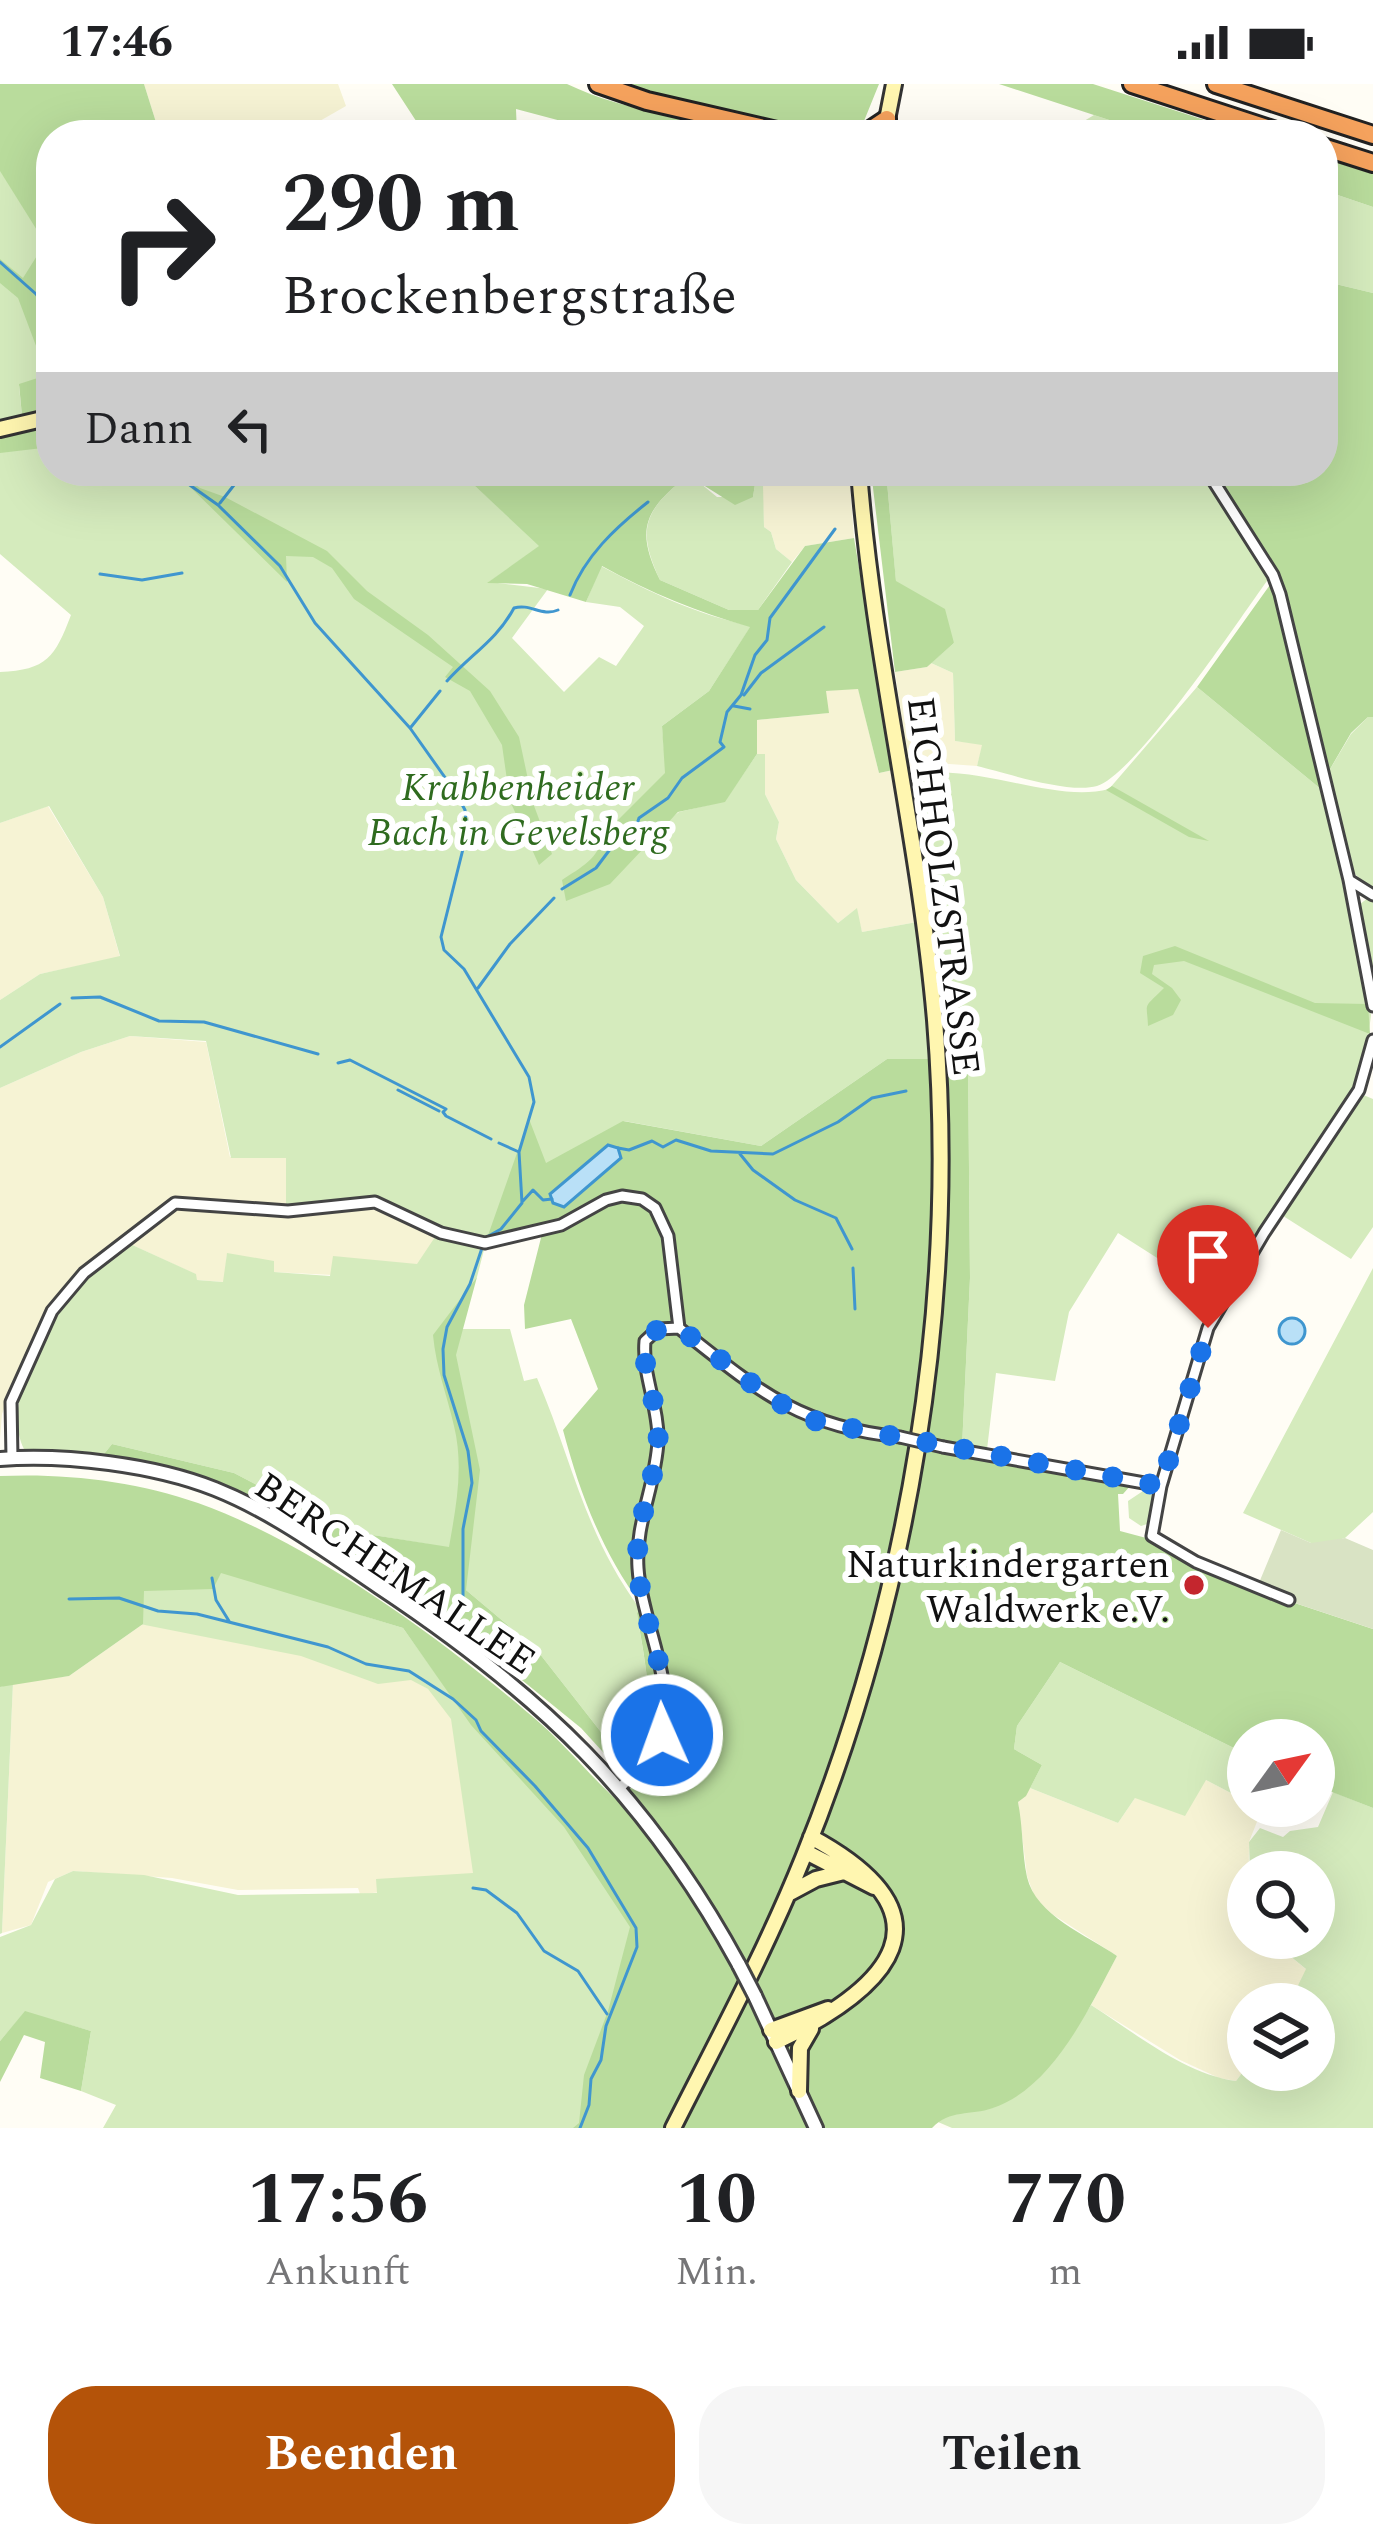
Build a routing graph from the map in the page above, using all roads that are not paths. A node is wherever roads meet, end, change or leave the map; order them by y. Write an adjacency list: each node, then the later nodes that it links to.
1 (598, 84): 5 (highway)
2 (894, 84): 6 (main road)
3 (1132, 84): 7 (highway)
4 (1216, 84): 8 (highway)
5 (731, 120)
6 (887, 120)
7 (1242, 120)
8 (1327, 120)
9 (1338, 124): 10 (highway)
10 (1373, 135)
11 (1338, 152): 12 (highway)
12 (1373, 163)
13 (36, 421): 14 (main road)
14 (0, 429)
15 (862, 486): 26 (main road, EICHHOLZSTRASSE)
16 (1217, 486): 17 (street)
17 (1349, 880): 18 (street); 19 (street)
18 (1373, 895)
19 (1373, 1006)
20 (1373, 1040): 23 (street)
21 (679, 1328): 22 (street); 23 (street, bridge); 25 (street)
22 (6, 1458): 25 (street, BERCHEMALLEE)
23 (1161, 1486): 24 (street)
24 (1289, 1600)
25 (620, 1788): 32 (street, BERCHEMALLEE, bridge)
26 (808, 1844): 27 (main road); 28 (main road); 29 (main road, EICHHOLZSTRASSE)
27 (848, 1872): 28 (main road); 29 (main road)
28 (878, 1889): 30 (main road)
29 (788, 1894): 34 (main road, EICHHOLZSTRASSE)
30 (839, 2007): 31 (main road); 32 (main road)
31 (814, 2025): 32 (main road); 33 (main road)
32 (774, 2036): 33 (street, BERCHEMALLEE)
33 (799, 2091): 35 (street, BERCHEMALLEE)
34 (673, 2128)
35 (816, 2128)

